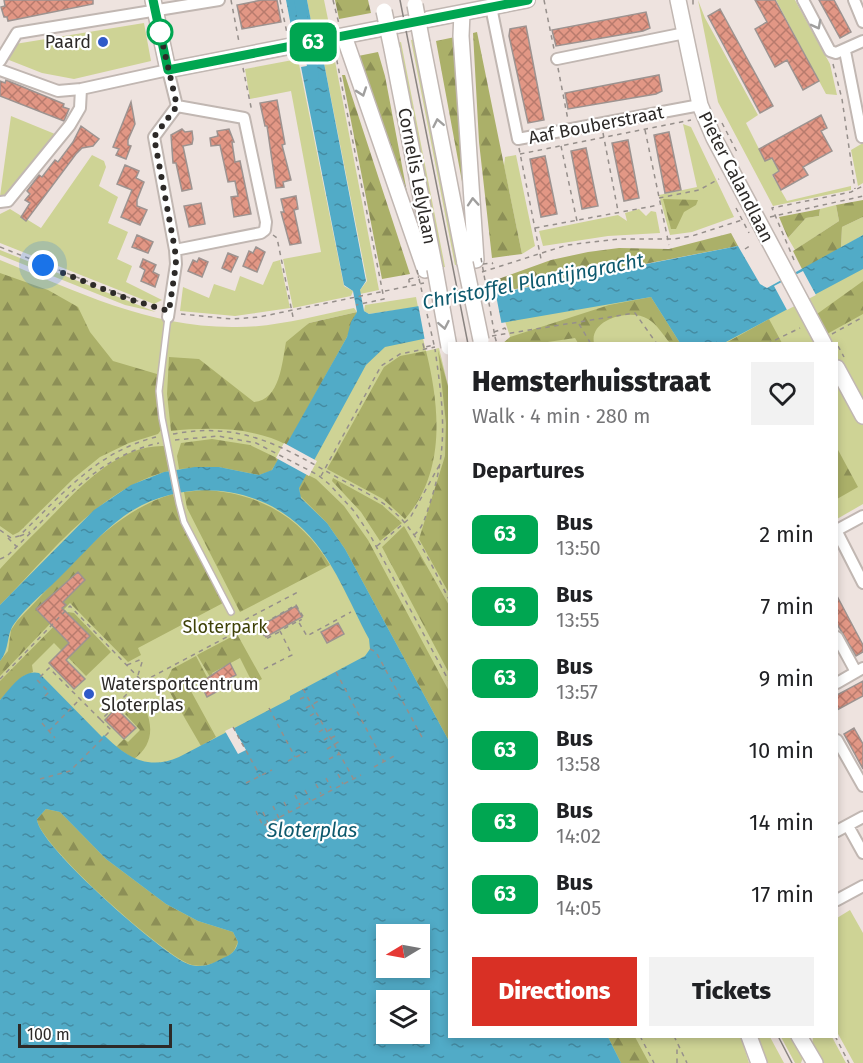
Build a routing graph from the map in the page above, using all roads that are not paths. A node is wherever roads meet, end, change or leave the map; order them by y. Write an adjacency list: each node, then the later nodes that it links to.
1 (219, 0): 7 (street)
2 (527, 0): 10 (main road)
3 (678, 0): 13 (main road, Pieter Calandlaan)
4 (803, 0): 15 (street, one-way to 15)
5 (854, 0): 11 (street)
6 (414, 2): 26 (main road, Cornelis Lelylaan, one-way to 6, bridge)
7 (154, 5): 17 (street); 19 (main road)
8 (383, 5): 27 (main road, Cornelis Lelylaan, bridge)
9 (462, 7): 10 (main road); 12 (main road); 26 (main road, one-way to 9)
10 (490, 8): 22 (street, Aaf Bouberstraat)
11 (863, 22)
12 (339, 33): 19 (main road); 27 (main road, one-way to 27)
13 (685, 33): 16 (street); 22 (main road, Pieter Calandlaan)
14 (863, 41): 15 (street)
15 (845, 51): 23 (street)
16 (557, 59)
17 (0, 61)
18 (0, 70): 20 (street)
19 (168, 70): 20 (street); 21 (street)
20 (81, 89): 24 (street)
21 (177, 106): 25 (street); 25 (street)
22 (697, 112): 30 (main road, Pieter Calandlaan)
23 (862, 137)
24 (0, 202)
25 (175, 250): 28 (street)
26 (476, 261): 29 (main road, Cornelis Lelylaan, bridge)
27 (424, 271): 31 (main road, one-way to 31, bridge)
28 (169, 314): 38 (lane)
29 (488, 338)
30 (828, 339)
31 (442, 348)
32 (838, 370): 33 (main road)
33 (863, 416)
34 (863, 516): 35 (street)
35 (838, 530)
36 (838, 533): 37 (street)
37 (863, 583)
38 (231, 612)
39 (838, 638): 40 (street)
40 (859, 670): 41 (street)
41 (838, 681)
42 (838, 742): 43 (street)
43 (863, 786)
44 (863, 817): 45 (street)
45 (848, 826): 46 (street); 47 (street)
46 (838, 831)
47 (863, 853)
48 (863, 886): 49 (street)
49 (838, 899)
50 (749, 1038): 52 (main road)
51 (801, 1038): 53 (main road)
52 (759, 1063)
53 (815, 1063)

